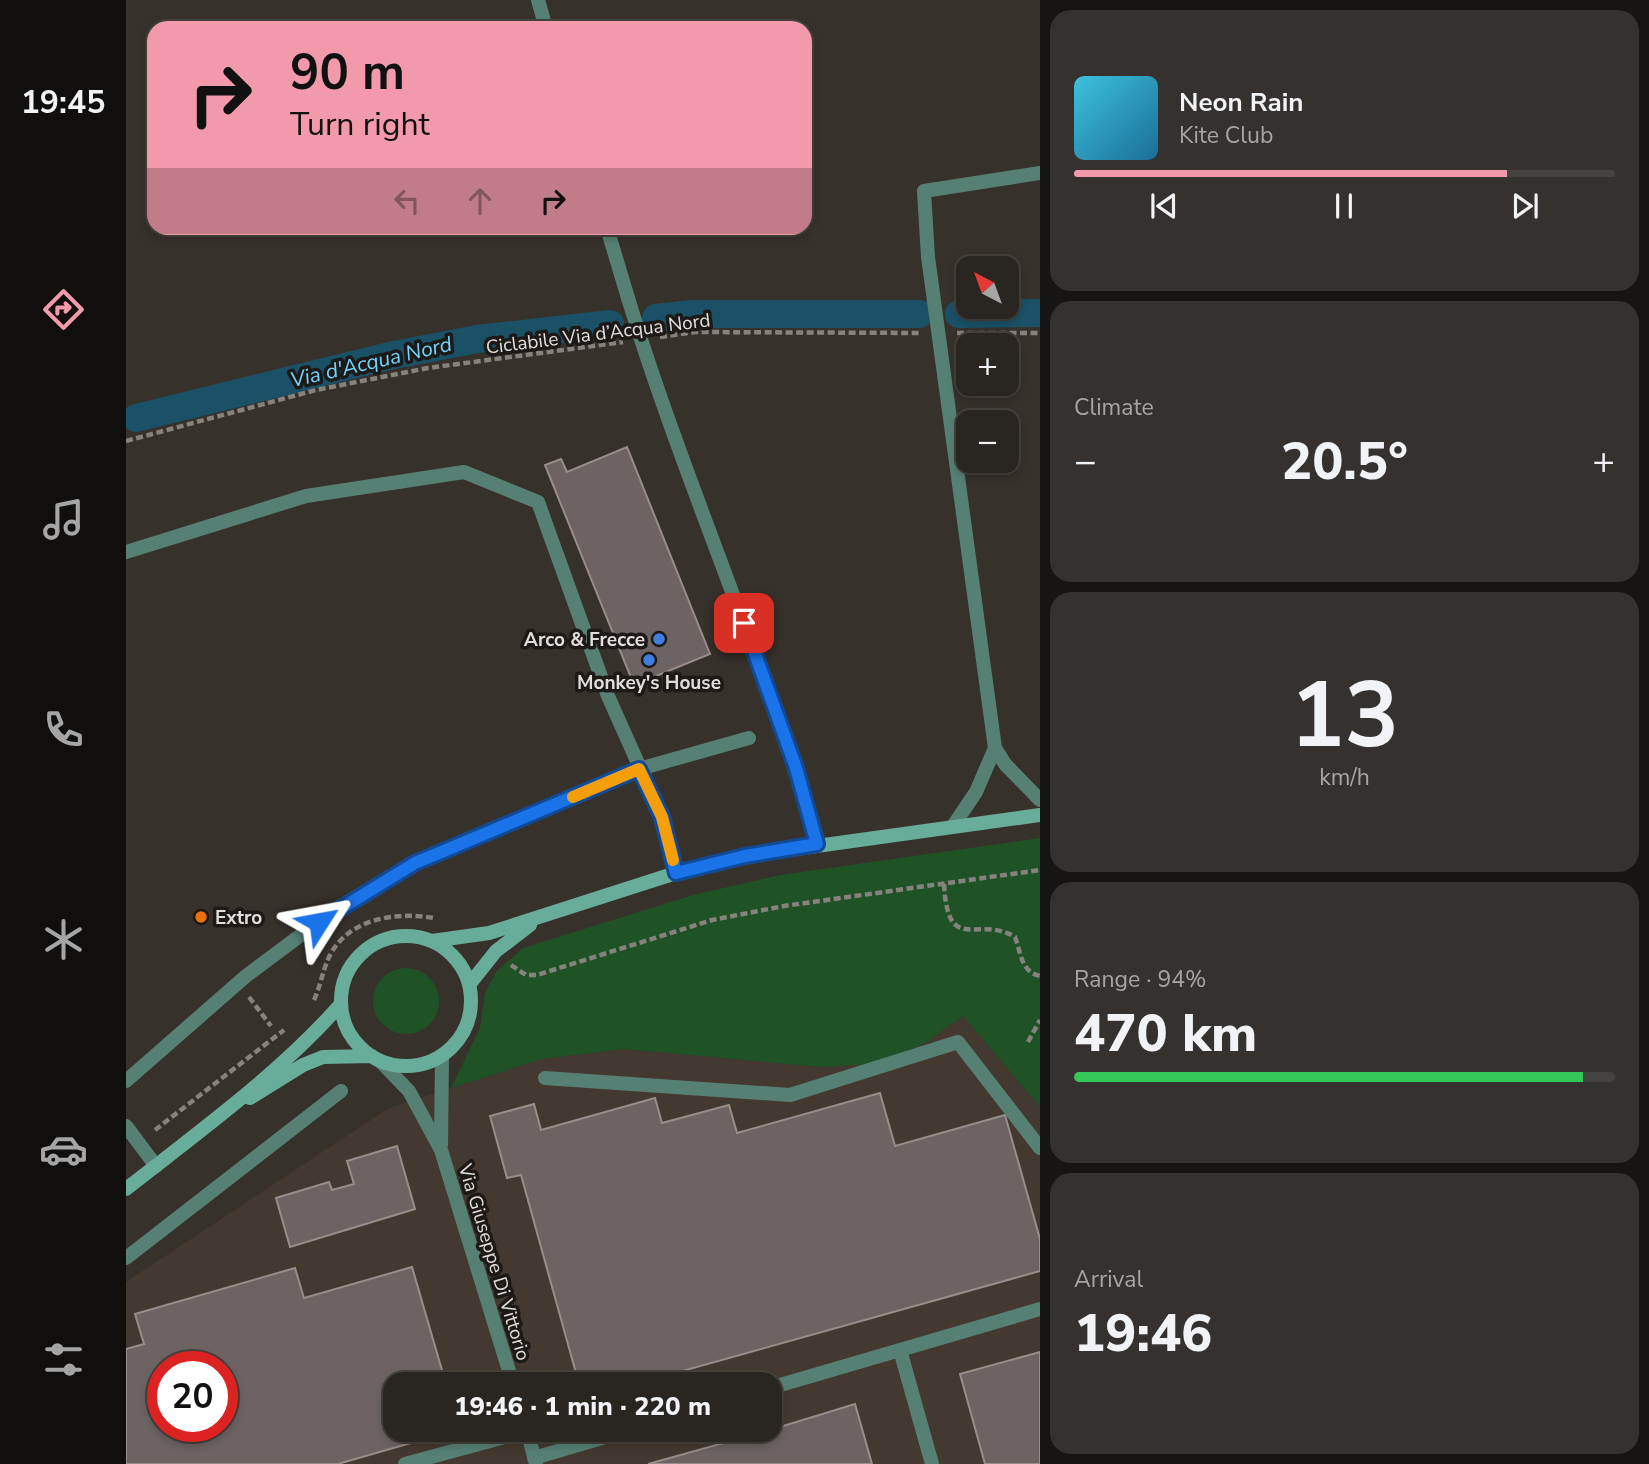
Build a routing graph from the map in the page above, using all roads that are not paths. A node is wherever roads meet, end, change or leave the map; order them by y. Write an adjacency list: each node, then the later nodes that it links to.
1 (538, 0): 2 (street)
2 (544, 21)
3 (1040, 173): 7 (street)
4 (609, 235): 12 (street)
5 (126, 552): 8 (street)
6 (749, 738): 8 (street)
7 (995, 748): 9 (street); 11 (street)
8 (639, 769): 13 (street); 21 (street)
9 (1040, 800)
10 (1040, 815): 11 (street)
11 (953, 827): 12 (street)
12 (817, 844): 13 (street)
13 (676, 873): 14 (street)
14 (539, 918): 15 (street); 16 (street)
15 (432, 942): 16 (street); 17 (street)
16 (470, 985): 18 (street)
17 (341, 1003): 19 (street); 23 (street)
18 (442, 1056): 19 (street); 26 (street, Via Giuseppe Di Vittorio)
19 (377, 1059): 23 (street); 26 (street, Via Giuseppe Di Vittorio)
20 (545, 1078): 25 (street)
21 (126, 1081)
22 (341, 1091): 29 (street)
23 (213, 1121): 27 (street)
24 (126, 1126): 27 (street)
25 (1040, 1148)
26 (441, 1150): 32 (street, Via Giuseppe Di Vittorio)
27 (156, 1166): 28 (street)
28 (126, 1189)
29 (126, 1258)
30 (1040, 1309): 31 (street)
31 (900, 1350): 33 (street); 39 (street)
32 (509, 1372)
33 (782, 1384)
34 (484, 1442): 38 (street)
35 (530, 1442): 37 (street)
36 (593, 1442): 37 (street)
37 (535, 1461)
38 (405, 1464)
39 (932, 1464)

